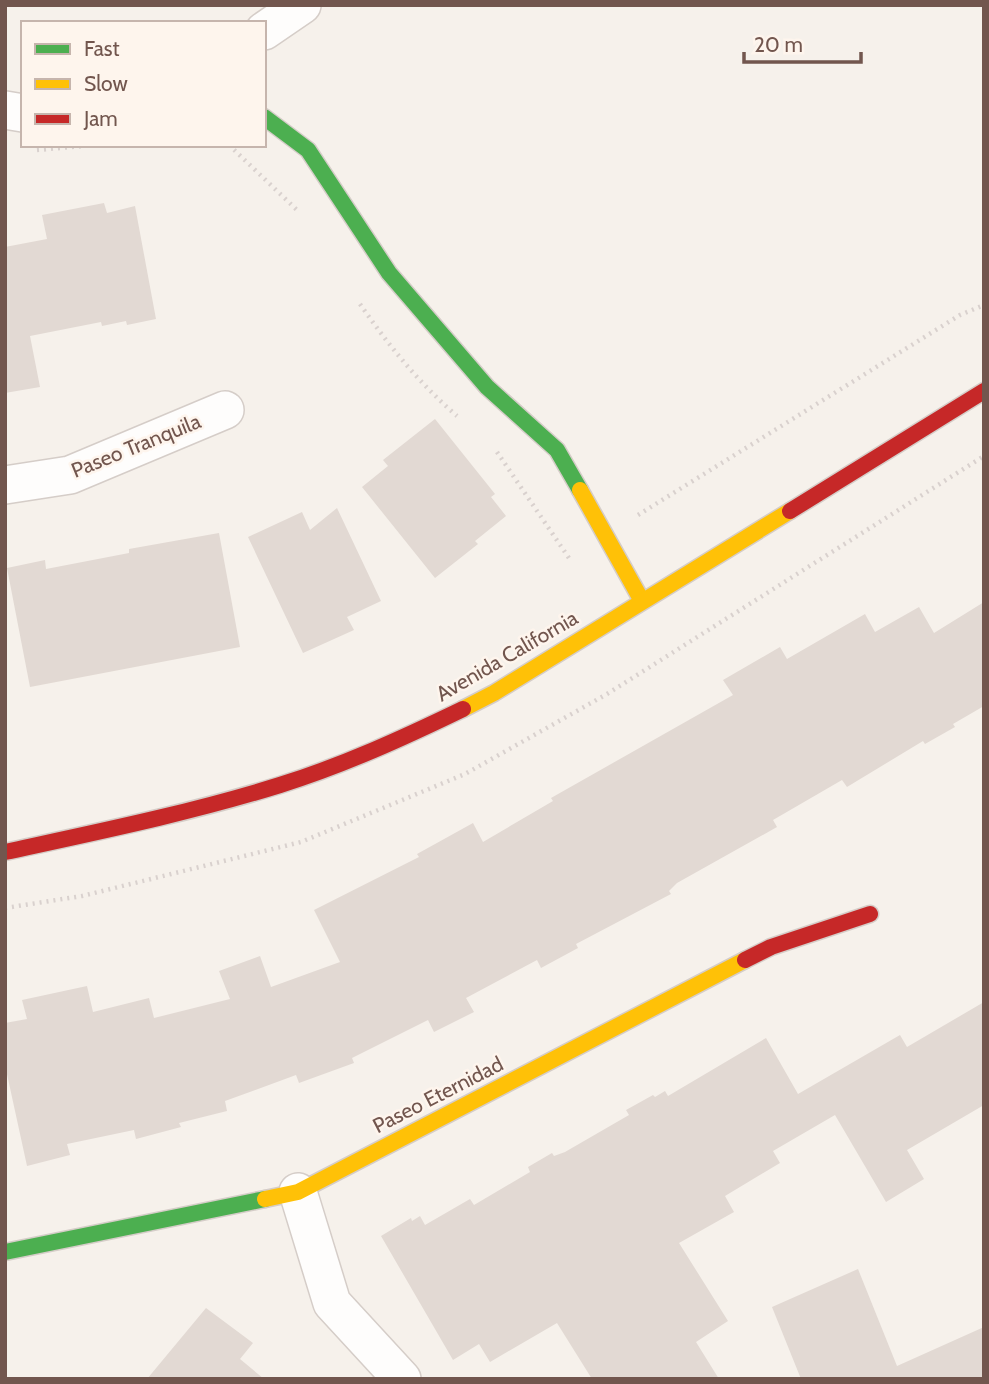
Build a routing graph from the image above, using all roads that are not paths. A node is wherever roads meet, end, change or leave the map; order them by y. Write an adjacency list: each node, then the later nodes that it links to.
1 (302, 5): 2 (street)
2 (266, 29)
3 (266, 118): 7 (street)
4 (984, 391): 7 (street, Avenida California)
5 (225, 410): 6 (street, Paseo Tranquila)
6 (5, 485)
7 (642, 601): 8 (street, Avenida California)
8 (5, 852)
9 (870, 914): 10 (street, Paseo Eternidad)
10 (298, 1192): 11 (street, Paseo Eternidad); 12 (street)
11 (5, 1252)
12 (402, 1379)

